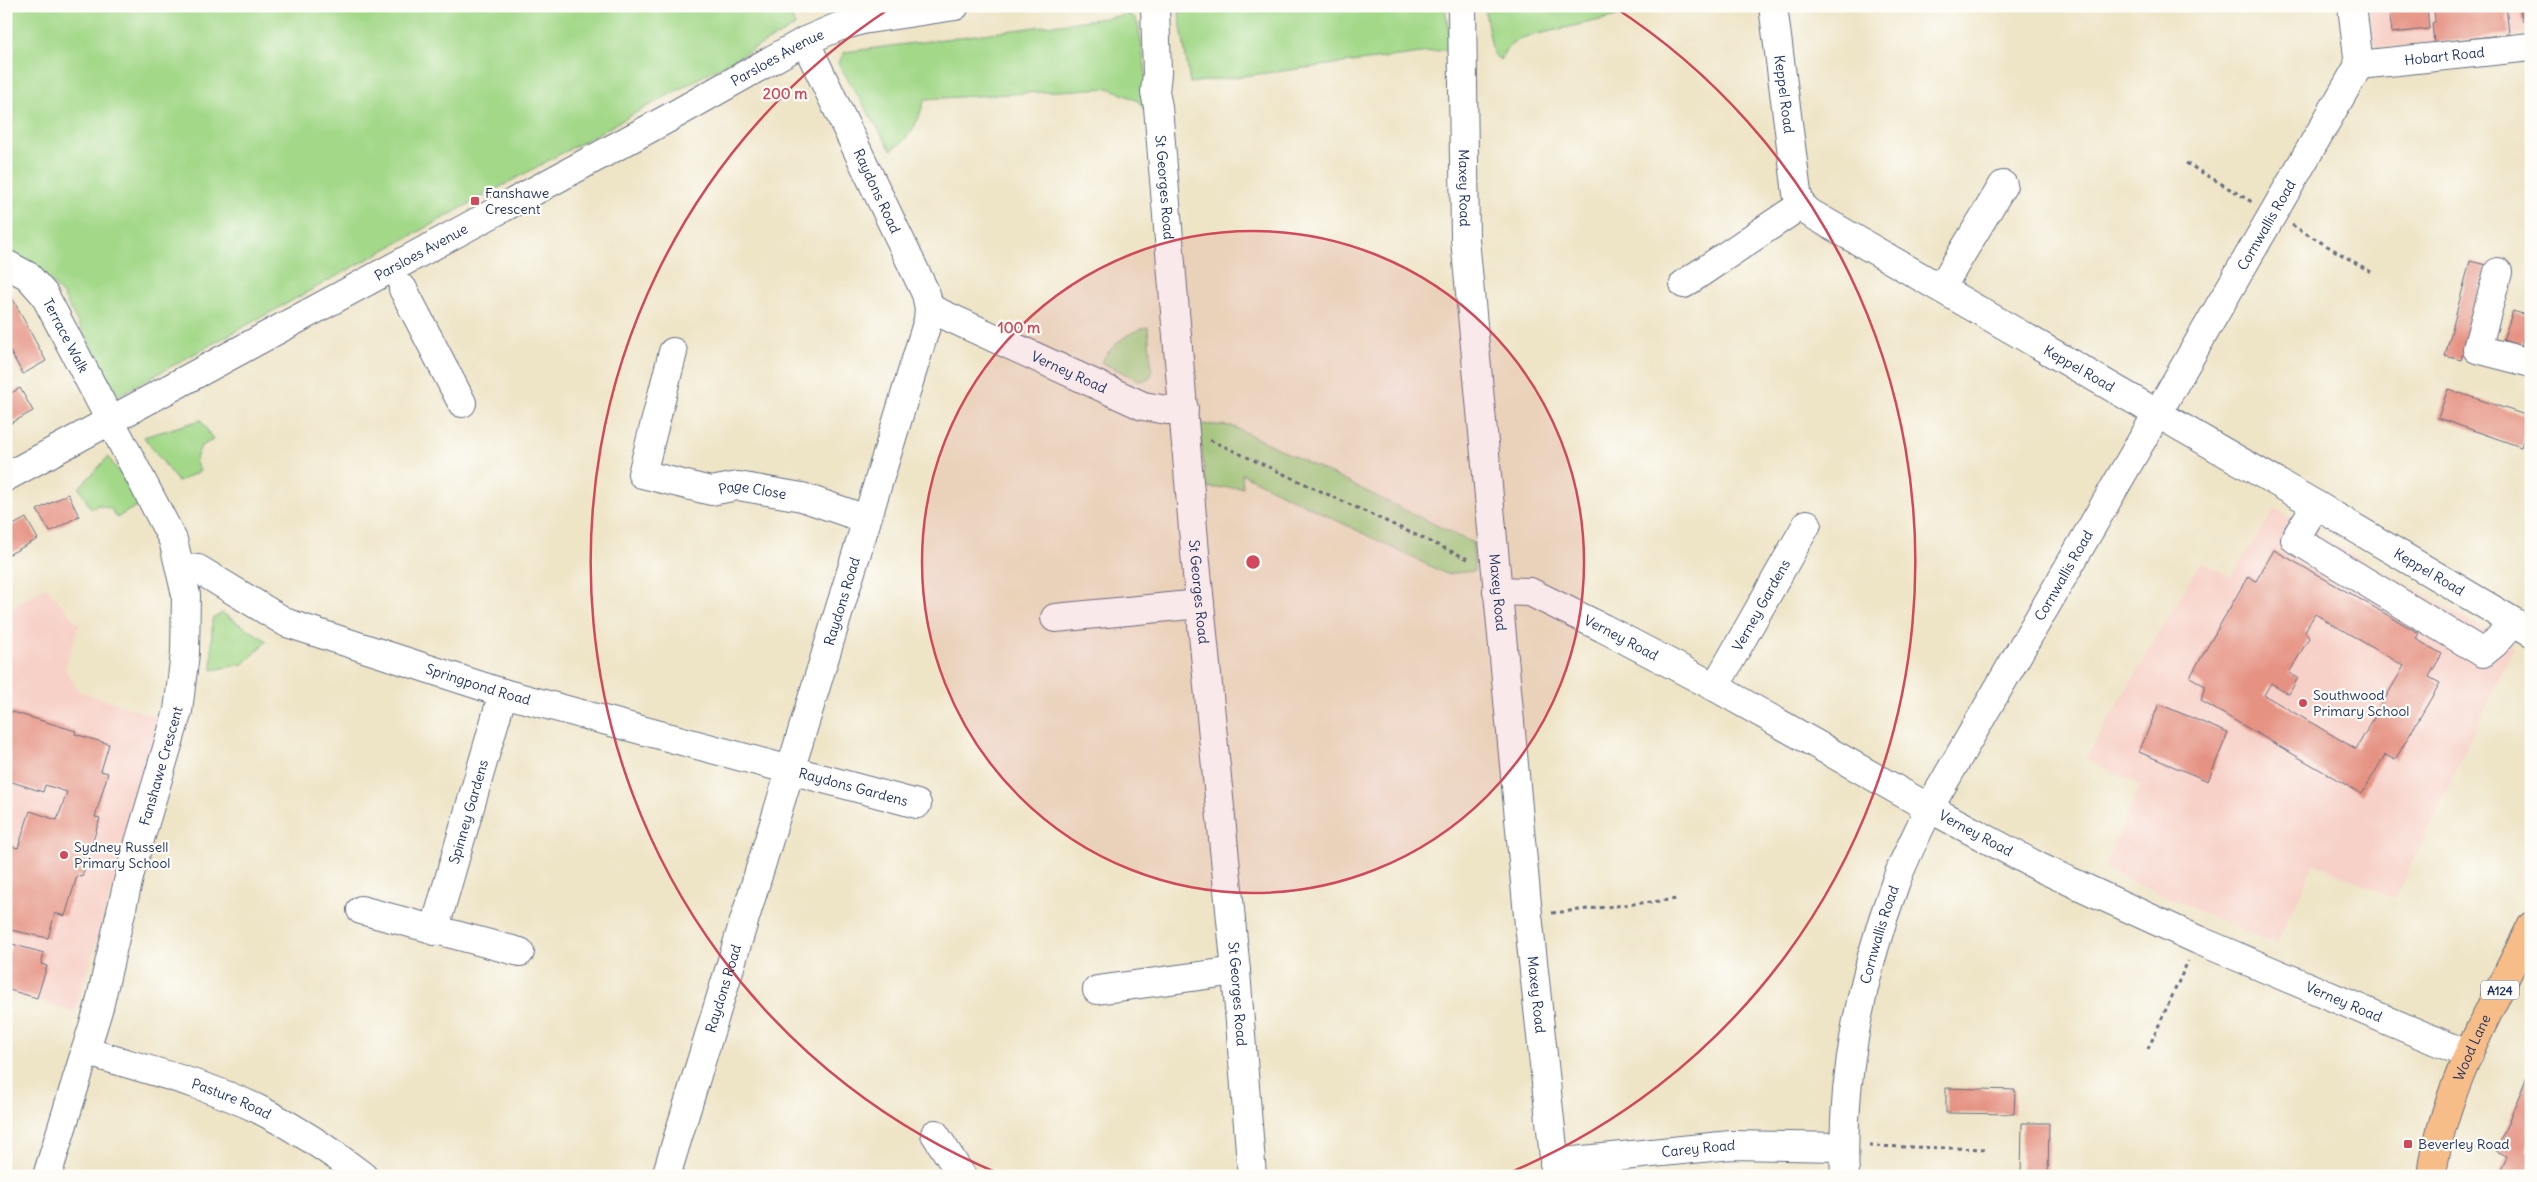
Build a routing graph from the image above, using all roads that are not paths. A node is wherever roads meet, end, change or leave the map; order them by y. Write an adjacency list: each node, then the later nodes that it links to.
1 (955, 6): 6 (street, Parsloes Avenue)
2 (1155, 6): 20 (street, St Georges Road)
3 (1462, 6): 28 (street, Maxey Road)
4 (1773, 6): 10 (street, Keppel Road)
5 (2352, 6): 8 (street)
6 (806, 41): 16 (street, Raydons Road); 22 (street, Parsloes Avenue)
7 (2531, 48): 8 (street, Hobart Road)
8 (2359, 65): 21 (street, Cornwallis Road)
9 (2003, 185): 14 (street)
10 (1801, 205): 13 (street); 14 (street, Keppel Road)
11 (6, 264): 22 (street, Terrace Walk)
12 (2498, 272): 18 (street)
13 (1684, 284)
14 (1941, 288): 21 (street, Keppel Road)
15 (403, 289): 19 (street, Parsloes Avenue)
16 (929, 308): 20 (street, Verney Road); 25 (street, Raydons Road)
17 (673, 352): 25 (street, Page Close)
18 (2531, 363)
19 (462, 403)
20 (1184, 409): 29 (street, St Georges Road)
21 (2156, 414): 24 (street, Keppel Road); 36 (street, Cornwallis Road)
22 (110, 420): 23 (street, Parsloes Avenue); 27 (street, Fanshawe Crescent)
23 (6, 477)
24 (2316, 505): 31 (street, Keppel Road); 31 (street)
25 (866, 519): 34 (street, Raydons Road)
26 (1807, 524): 32 (street, Verney Gardens)
27 (181, 568): 33 (street, Springpond Road); 43 (street, Fanshawe Crescent)
28 (1497, 591): 32 (street, Verney Road); 47 (street, Maxey Road)
29 (1200, 604): 30 (street); 41 (street, St Georges Road)
30 (1055, 618)
31 (2522, 627)
32 (1715, 687): 36 (street, Verney Road)
33 (504, 694): 34 (street, Springpond Road); 39 (street, Spinney Gardens)
34 (789, 770): 35 (street, Raydons Gardens); 50 (street, Raydons Road)
35 (917, 804)
36 (1929, 808): 44 (street, Verney Road); 46 (street, Cornwallis Road)
37 (361, 910): 39 (street)
38 (2531, 926): 44 (main road, Wood Lane / A124)
39 (434, 931): 40 (street)
40 (520, 952)
41 (1236, 971): 42 (street); 52 (street, St Georges Road)
42 (1097, 990)
43 (85, 1051): 48 (street, Fanshawe Crescent); 49 (street, Pasture Road)
44 (2469, 1055): 54 (main road, Wood Lane / A124)
45 (935, 1134): 51 (street)
46 (1843, 1147): 47 (street, Carey Road); 53 (street, Cornwallis Road)
47 (1555, 1169)
48 (47, 1176)
49 (363, 1176)
50 (666, 1176)
51 (962, 1176)
52 (1252, 1176)
53 (1845, 1176)
54 (2432, 1176)

